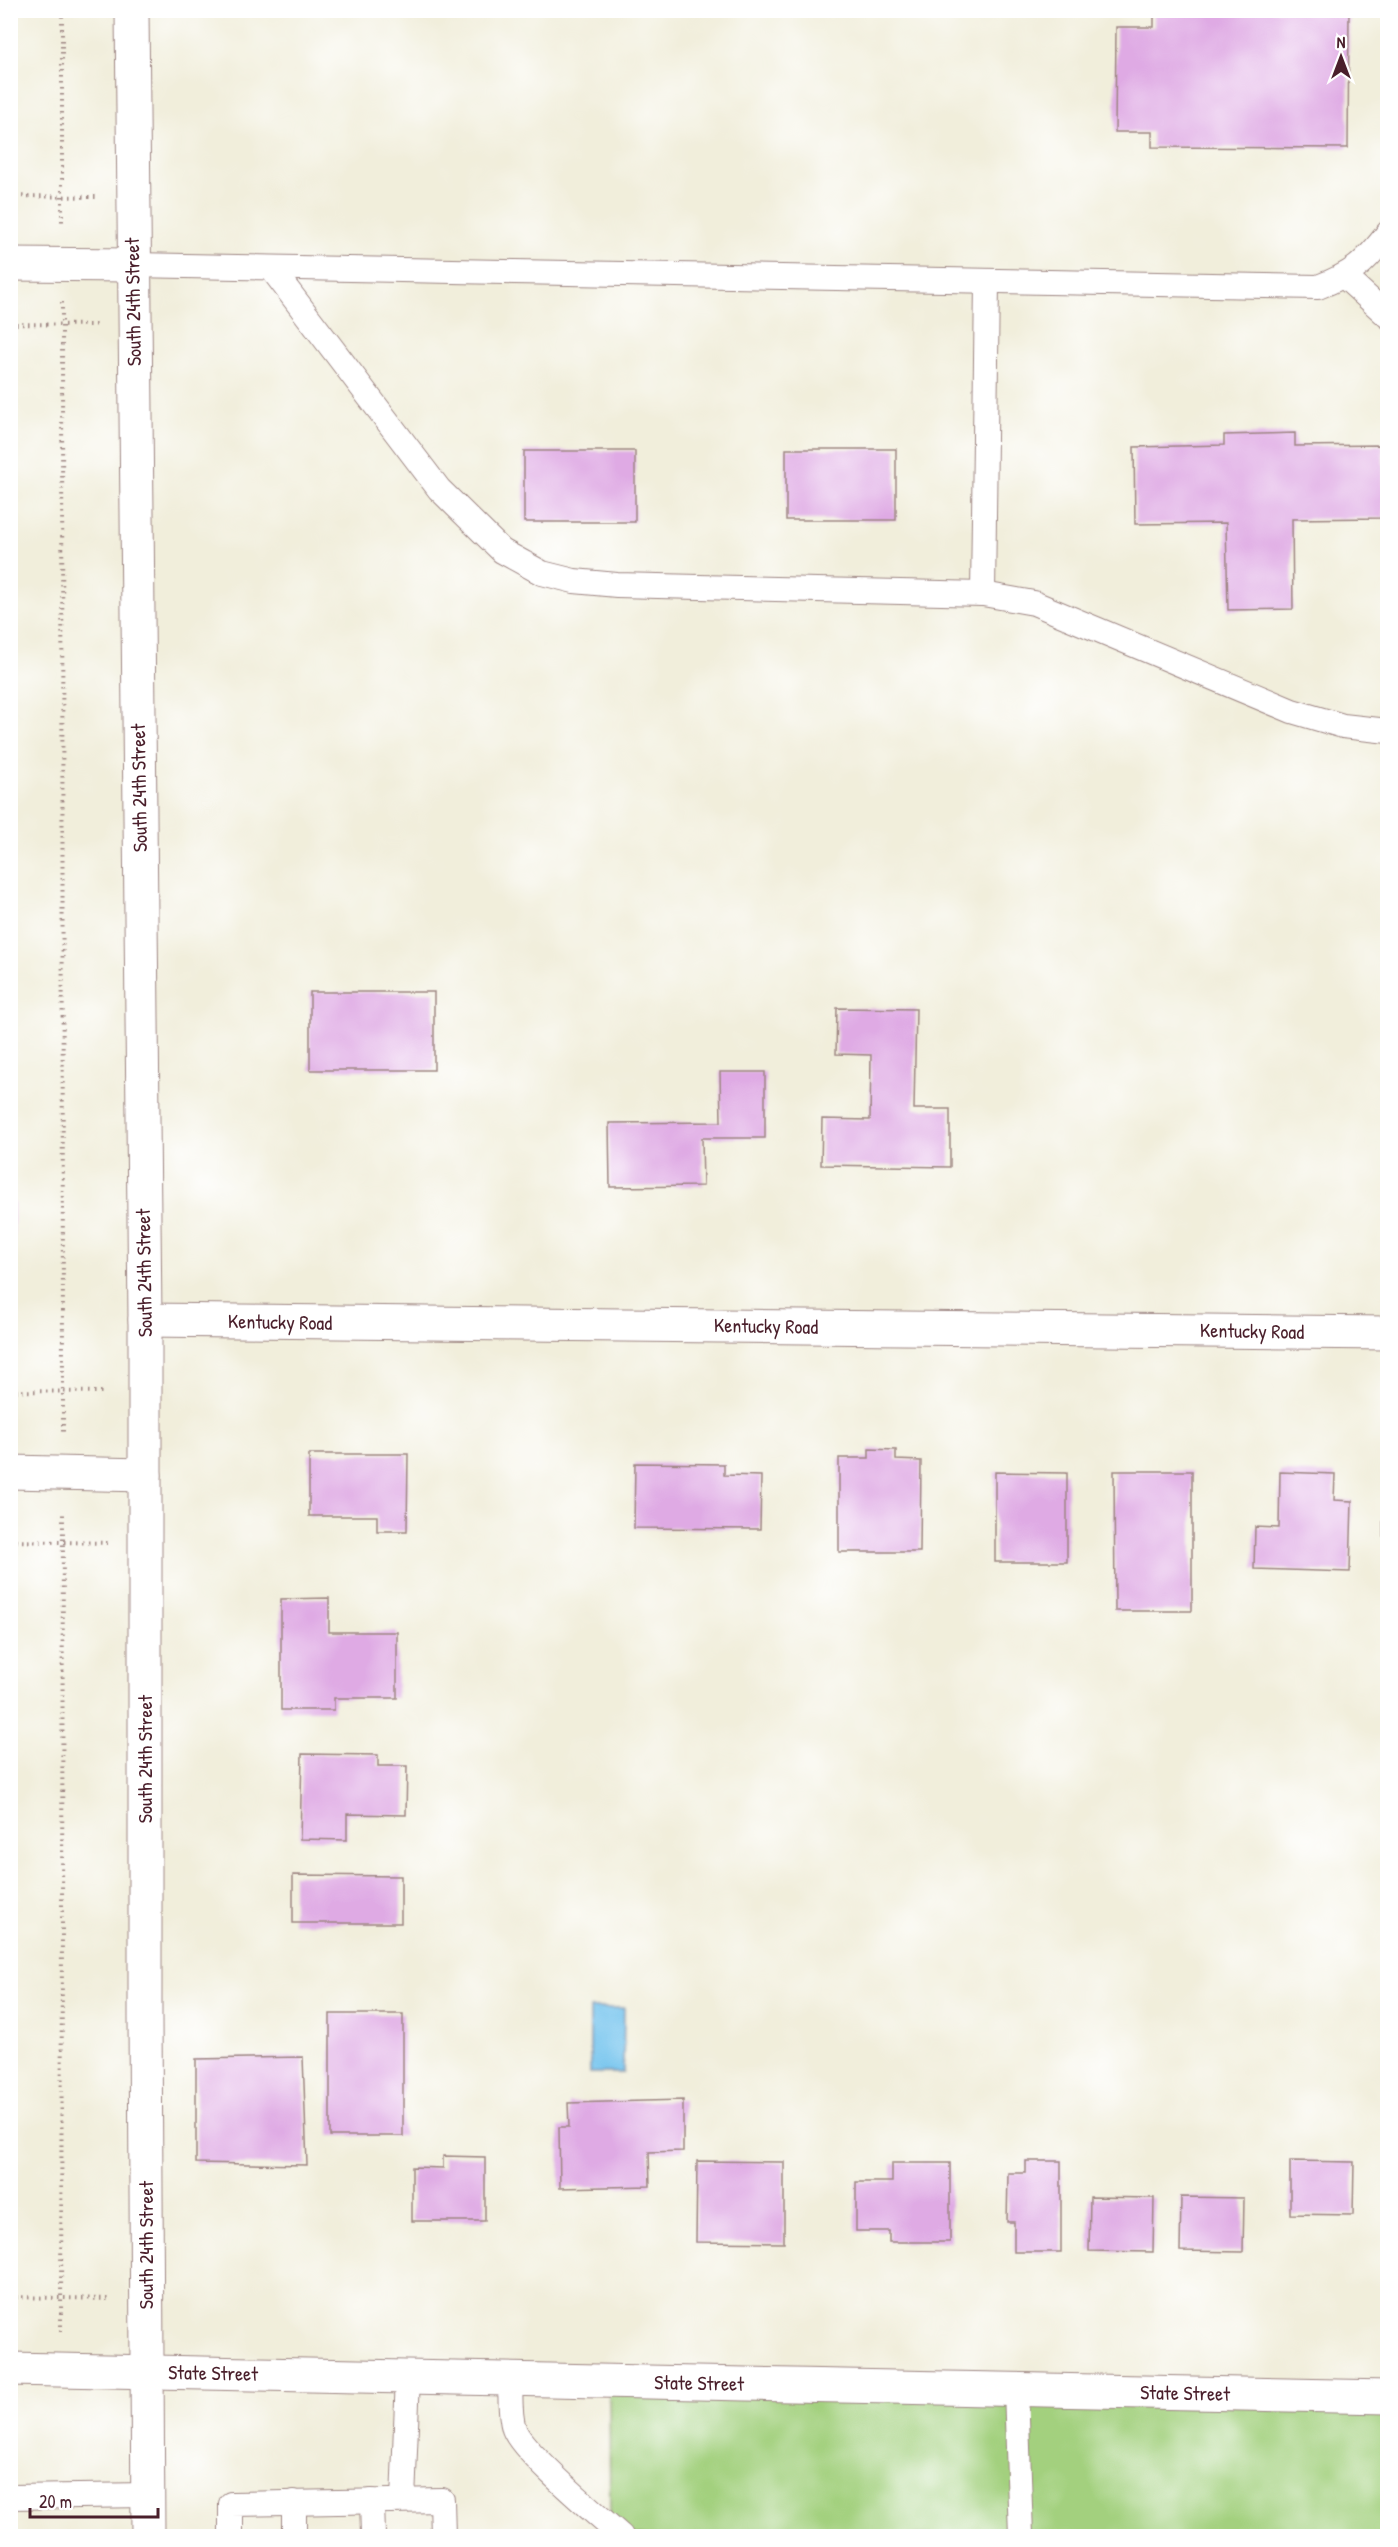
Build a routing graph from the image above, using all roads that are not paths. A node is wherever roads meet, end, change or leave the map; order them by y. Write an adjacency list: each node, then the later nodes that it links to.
1 (132, 10): 4 (main road, South 24th Street)
2 (1388, 233): 6 (lane)
3 (10, 264): 4 (main road)
4 (133, 266): 5 (lane); 11 (main road, South 24th Street)
5 (271, 268): 7 (lane); 9 (lane)
6 (1345, 277): 7 (lane); 8 (lane)
7 (987, 282): 9 (lane)
8 (1388, 316)
9 (983, 594): 10 (lane)
10 (1388, 731)
11 (145, 1320): 12 (main road, Kentucky Road); 14 (main road, South 24th Street)
12 (1388, 1333)
13 (10, 1472): 14 (main road)
14 (145, 1475): 16 (main road, South 24th Street)
15 (10, 2369): 16 (main road, State Street)
16 (147, 2372): 17 (main road, State Street); 21 (main road, South 24th Street)
17 (408, 2377): 18 (main road, State Street); 23 (lane)
18 (510, 2379): 19 (main road, State Street); 31 (lane)
19 (1016, 2389): 20 (main road, State Street); 32 (lane)
20 (1388, 2397)
21 (148, 2495): 22 (lane); 26 (main road, South 24th Street)
22 (10, 2498)
23 (404, 2500): 24 (lane); 30 (lane)
24 (372, 2501): 25 (lane); 29 (lane)
25 (294, 2502): 27 (lane); 28 (lane)
26 (148, 2536)
27 (231, 2536)
28 (294, 2536)
29 (373, 2536)
30 (443, 2536)
31 (621, 2536)
32 (1021, 2536)

